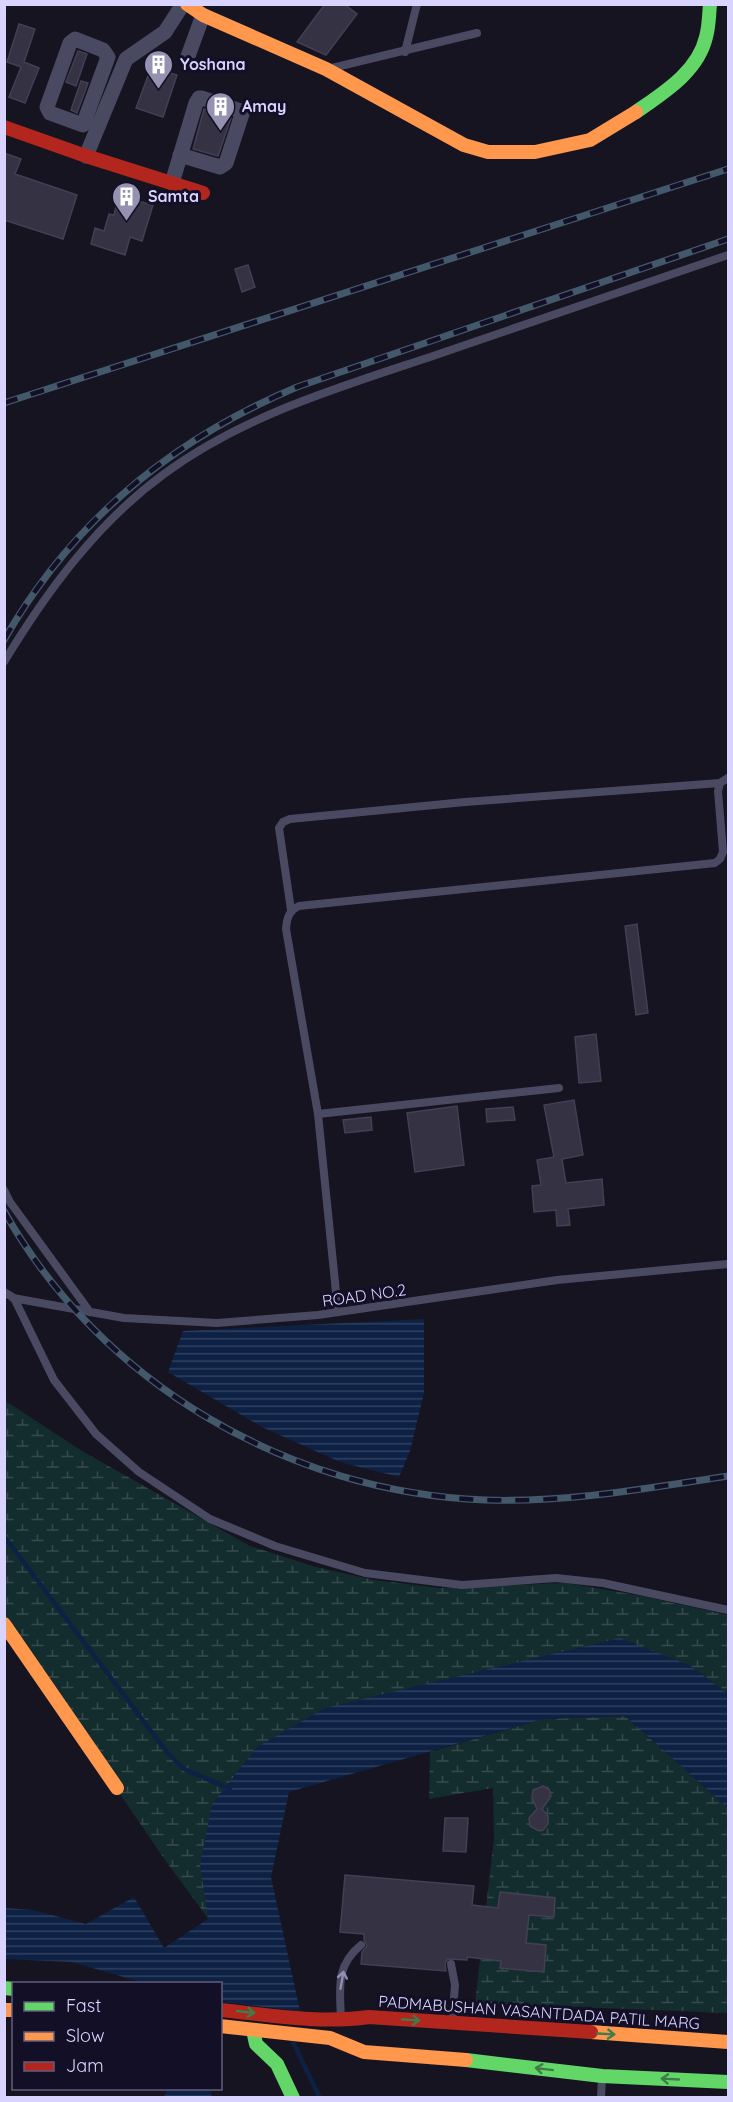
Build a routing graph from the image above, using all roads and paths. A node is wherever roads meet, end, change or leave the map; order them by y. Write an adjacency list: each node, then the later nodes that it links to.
1 (185, 4): 4 (street); 9 (street)
2 (417, 4): 6 (lane)
3 (710, 4): 8 (street)
4 (203, 15): 7 (street); 8 (street)
5 (477, 33): 6 (lane)
6 (405, 52): 8 (lane)
7 (187, 59)
8 (326, 69)
9 (108, 80): 9 (street); 12 (street)
10 (4, 127): 12 (street)
11 (180, 155): 11 (street); 13 (street)
12 (86, 156): 13 (street)
13 (172, 183): 14 (street)
14 (203, 193)
15 (729, 255): 16 (lane)
16 (4, 662)
17 (729, 778): 18 (lane)
18 (720, 783): 19 (lane); 19 (lane)
19 (291, 910): 21 (lane)
20 (559, 1088): 21 (lane)
21 (318, 1114): 27 (lane)
22 (4, 1190): 26 (lane)
23 (729, 1264): 27 (lane, ROAD NO.2)
24 (4, 1294): 25 (lane)
25 (14, 1298): 26 (lane, ROAD NO.2); 28 (lane)
26 (90, 1312): 27 (lane, ROAD NO.2)
27 (338, 1312)
28 (729, 1610)
29 (4, 1624): 30 (street)
30 (117, 1788)
31 (361, 1945): 34 (lane, one-way to 31)
32 (451, 1964): 35 (lane)
33 (222, 2010): 34 (street, PADMABUSHAN VASANTDADA PATIL MARG, one-way to 34)
34 (342, 2021): 38 (street, PADMABUSHAN VASANTDADA PATIL MARG)
35 (451, 2023): 38 (street, PADMABUSHAN VASANTDADA PATIL MARG, one-way to 35); 39 (street, PADMABUSHAN VASANTDADA PATIL MARG, one-way to 39)
36 (222, 2026): 37 (street)
37 (253, 2030): 38 (street); 42 (street)
38 (385, 2036): 40 (street, one-way to 38)
39 (729, 2042)
40 (602, 2076): 41 (street, one-way to 40); 43 (lane)
41 (729, 2082)
42 (293, 2097)
43 (601, 2097)

